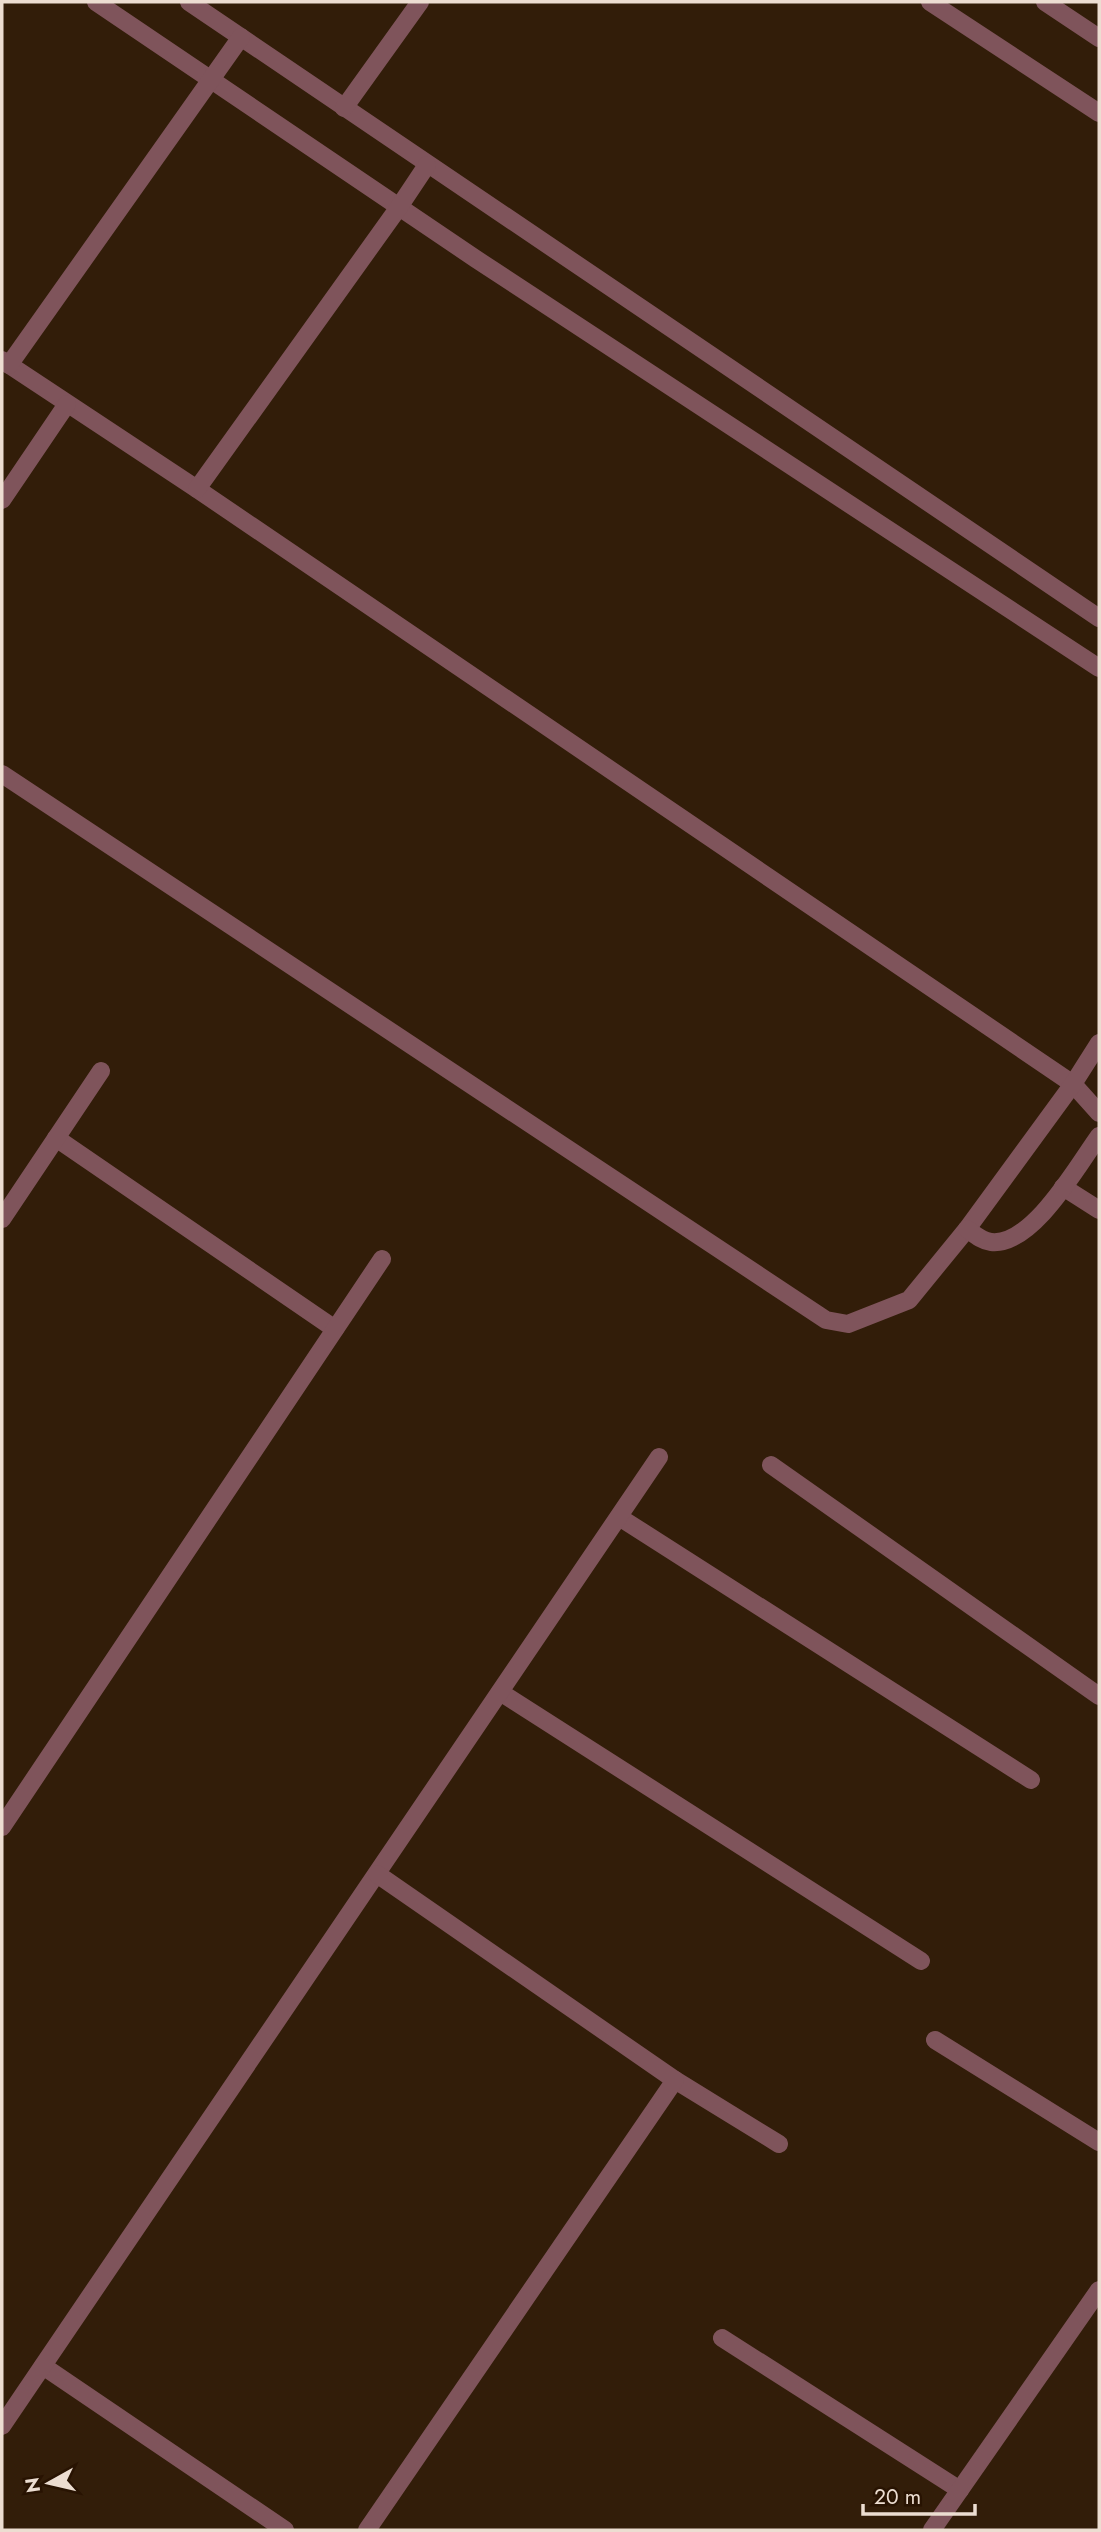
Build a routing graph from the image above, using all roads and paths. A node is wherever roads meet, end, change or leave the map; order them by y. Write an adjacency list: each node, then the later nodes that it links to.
1 (96, 2): 8 (street)
2 (189, 2): 6 (street)
3 (420, 2): 9 (street)
4 (930, 2): 10 (street)
5 (1045, 2): 7 (street)
6 (241, 37): 8 (street); 9 (street)
7 (1099, 38)
8 (210, 79): 12 (street); 13 (street)
9 (344, 108): 11 (street)
10 (1099, 113)
11 (427, 164): 12 (street); 17 (street)
12 (399, 207): 15 (street); 18 (street)
13 (5, 362): 14 (street)
14 (67, 404): 15 (street); 16 (street)
15 (197, 489): 22 (street)
16 (2, 500)
17 (1099, 618)
18 (1099, 668)
19 (2, 774): 29 (street)
20 (1099, 1043): 22 (street)
21 (101, 1071): 25 (street)
22 (1073, 1084): 23 (street); 29 (street)
23 (1099, 1113)
24 (1099, 1136): 26 (street)
25 (56, 1138): 28 (street); 31 (street)
26 (1063, 1187): 27 (street); 29 (street)
27 (1099, 1210)
28 (2, 1219)
29 (968, 1229)
30 (382, 1259): 31 (street)
31 (335, 1329): 38 (street)
32 (659, 1457): 34 (street)
33 (771, 1465): 36 (street)
34 (619, 1517): 35 (street); 37 (street)
35 (500, 1692): 39 (street); 40 (street)
36 (1099, 1696)
37 (1031, 1780)
38 (2, 1827)
39 (377, 1874): 42 (street); 47 (street)
40 (921, 1961)
41 (934, 2040): 43 (street)
42 (674, 2080): 44 (street); 51 (street)
43 (1099, 2142)
44 (779, 2144)
45 (1099, 2290): 49 (street)
46 (722, 2338): 49 (street)
47 (43, 2366): 48 (street); 50 (street)
48 (2, 2426)
49 (960, 2490): 52 (street)
50 (285, 2530)
51 (367, 2530)
52 (932, 2530)

